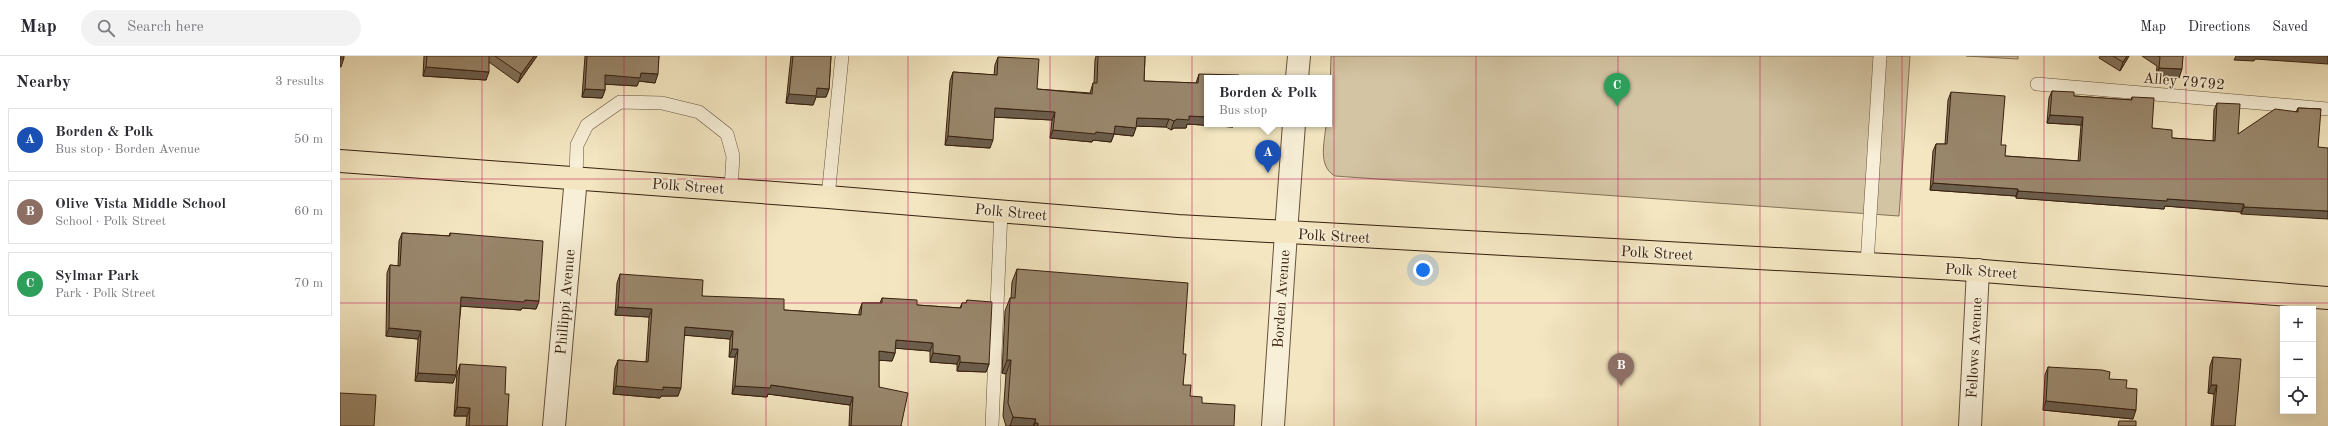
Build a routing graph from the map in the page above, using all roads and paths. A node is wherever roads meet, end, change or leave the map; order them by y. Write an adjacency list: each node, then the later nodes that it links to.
1 (842, 56): 11 (lane)
2 (1299, 56): 4 (street)
3 (1880, 56): 14 (lane)
4 (1297, 75)
5 (2037, 84): 6 (lane, Alley 79792)
6 (2328, 109)
7 (1294, 127): 13 (street, Borden Avenue)
8 (340, 161): 9 (main road, Polk Street)
9 (576, 177): 10 (main road, Polk Street); 10 (lane); 17 (street, Phillippi Avenue)
10 (731, 189): 11 (main road, Polk Street)
11 (828, 197): 12 (main road, Polk Street)
12 (1001, 211): 13 (main road, Polk Street); 18 (lane)
13 (1286, 233): 14 (main road, Polk Street); 19 (street, Borden Avenue)
14 (1867, 264): 15 (main road, Polk Street)
15 (1978, 270): 16 (main road, Polk Street); 20 (street, Fellows Avenue)
16 (2328, 298)
17 (554, 426)
18 (992, 426)
19 (1273, 426)
20 (1970, 426)

